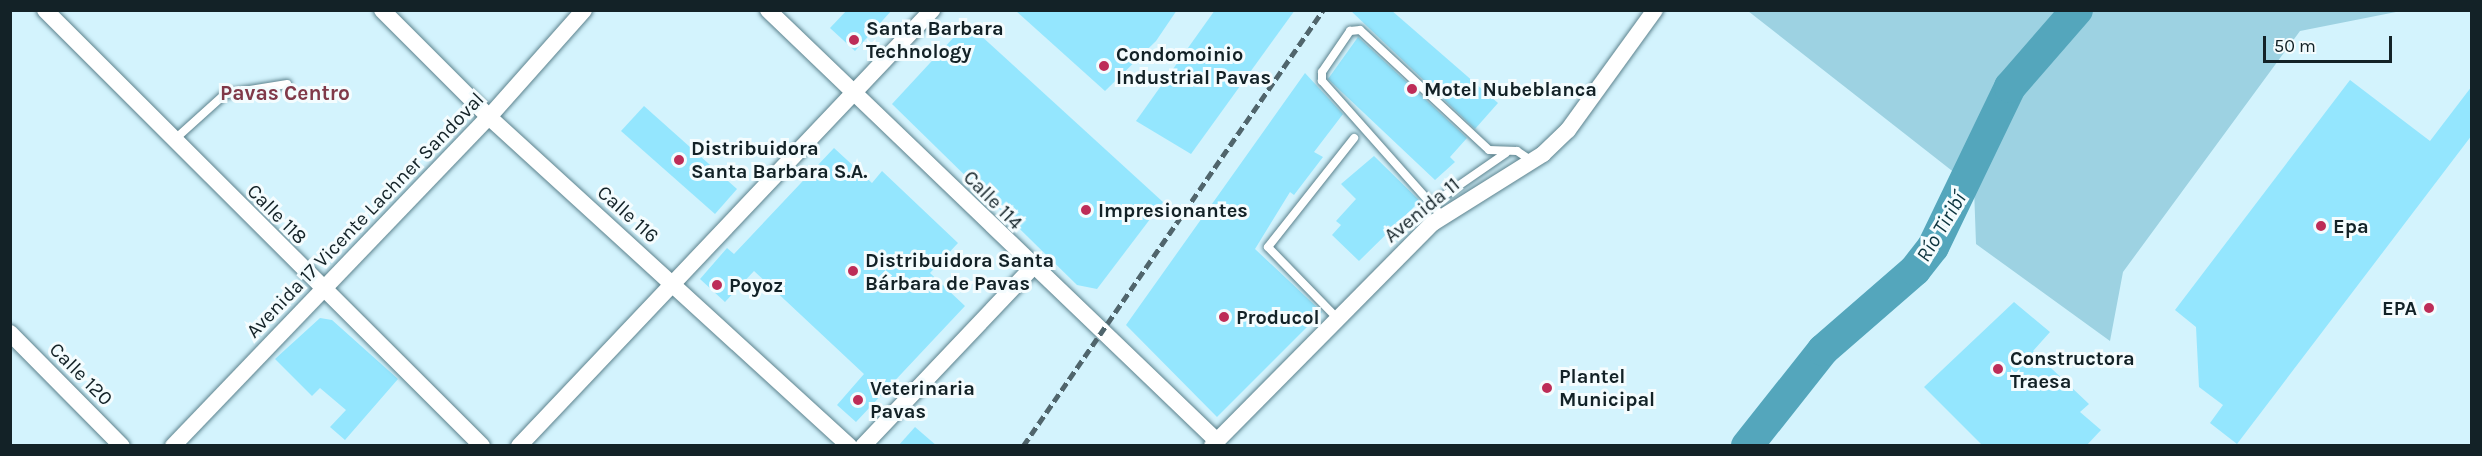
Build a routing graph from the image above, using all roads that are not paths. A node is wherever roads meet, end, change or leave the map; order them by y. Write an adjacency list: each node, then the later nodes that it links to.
1 (45, 10): 11 (street, Calle 118)
2 (382, 10): 9 (street, Calle 116)
3 (584, 10): 9 (street, Avenida 17 Vicente Lachner Sandoval)
4 (768, 10): 8 (street, Calle 114)
5 (932, 10): 8 (street)
6 (1655, 10): 13 (street, Avenida 11)
7 (287, 84): 11 (lane)
8 (854, 93): 15 (street, Calle 114); 16 (street)
9 (489, 117): 16 (street, Calle 116); 17 (street, Avenida 17 Vicente Lachner Sandoval)
10 (1354, 138): 18 (lane)
11 (174, 141): 17 (street, Calle 118)
12 (1506, 153): 13 (lane); 14 (lane); 14 (lane)
13 (1532, 161): 14 (street, Avenida 11)
14 (1437, 210): 18 (street, Avenida 11)
15 (1032, 268): 20 (street, Calle 114); 26 (street)
16 (674, 282): 24 (street); 25 (street, Calle 116)
17 (321, 289): 22 (street, Avenida 17 Vicente Lachner Sandoval); 23 (street, Calle 118)
18 (1337, 318): 20 (street, Avenida 11)
19 (10, 333): 21 (street, Calle 120)
20 (1215, 443)
21 (122, 446)
22 (173, 446)
23 (482, 446)
24 (519, 446)
25 (849, 446)
26 (863, 446)

